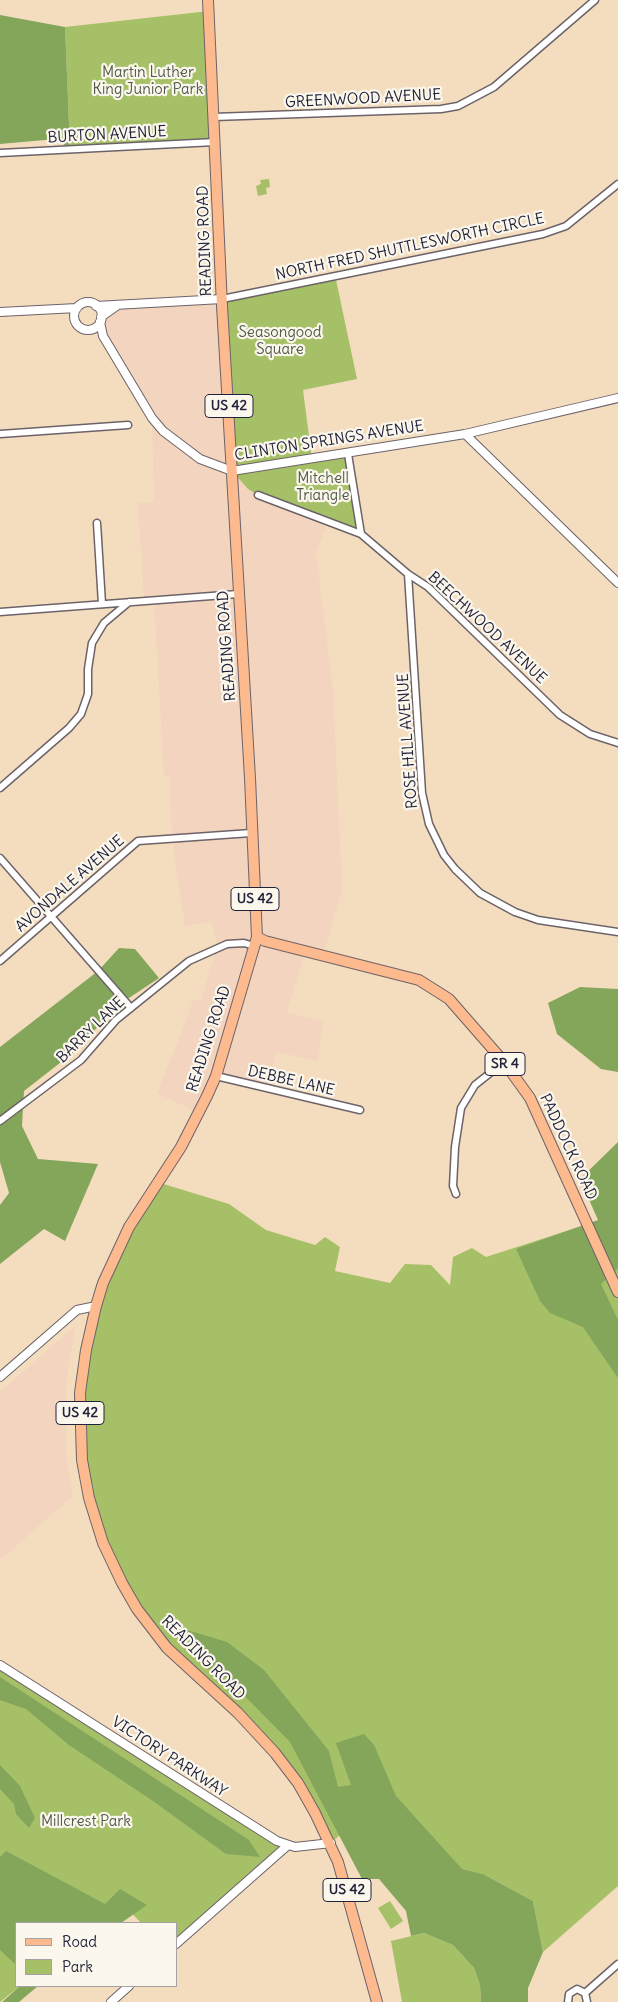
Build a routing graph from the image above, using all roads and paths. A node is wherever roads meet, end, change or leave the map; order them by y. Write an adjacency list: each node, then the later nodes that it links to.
1 (208, 0): 3 (main road, READING ROAD / US 42)
2 (595, 0): 3 (street, GREENWOOD AVENUE)
3 (214, 117): 4 (main road, READING ROAD / US 42)
4 (215, 142): 5 (street, BURTON AVENUE); 7 (main road, READING ROAD / US 42)
5 (0, 153)
6 (618, 184): 7 (street, NORTH FRED SHUTTLESWORTH CIRCLE)
7 (222, 299): 9 (street); 22 (main road, READING ROAD / US 42)
8 (96, 306): 9 (street); 10 (street); 14 (street)
9 (118, 306): 14 (street)
10 (77, 308): 11 (street); 13 (street)
11 (59, 309): 12 (street); 13 (street)
12 (0, 312)
13 (74, 319): 15 (street)
14 (100, 320): 15 (street); 16 (street, CLINTON SPRINGS AVENUE)
15 (91, 329): 16 (street, CLINTON SPRINGS AVENUE)
16 (103, 336): 22 (street, CLINTON SPRINGS AVENUE)
17 (618, 398): 20 (street, CLINTON SPRINGS AVENUE)
18 (128, 425): 19 (street)
19 (0, 434)
20 (465, 434): 21 (street, CLINTON SPRINGS AVENUE); 27 (street)
21 (348, 454): 22 (street, CLINTON SPRINGS AVENUE); 25 (street)
22 (232, 471): 28 (main road, READING ROAD / US 42)
23 (258, 495): 25 (street, BEECHWOOD AVENUE)
24 (97, 523): 30 (street)
25 (361, 534): 26 (street, BEECHWOOD AVENUE)
26 (408, 574): 32 (street, BEECHWOOD AVENUE); 37 (street, ROSE HILL AVENUE)
27 (618, 583)
28 (238, 594): 29 (street); 34 (main road, READING ROAD / US 42)
29 (129, 602): 30 (street); 33 (street)
30 (102, 604): 31 (street)
31 (0, 612)
32 (618, 743)
33 (0, 788)
34 (252, 833): 36 (street, AVONDALE AVENUE); 38 (main road, READING ROAD / US 42)
35 (0, 858): 36 (street)
36 (52, 917): 39 (street, AVONDALE AVENUE); 40 (street)
37 (618, 932)
38 (256, 941): 40 (street, BARRY LANE); 41 (main road, PADDOCK ROAD / SR 4); 42 (main road, READING ROAD / US 42)
39 (0, 961)
40 (131, 1008): 44 (street, BARRY LANE)
41 (504, 1062): 45 (street); 46 (main road, PADDOCK ROAD / SR 4)
42 (216, 1076): 43 (street, DEBBE LANE); 47 (main road, READING ROAD / US 42)
43 (360, 1110)
44 (0, 1122)
45 (456, 1194)
46 (618, 1292)
47 (96, 1306): 48 (street); 50 (main road, READING ROAD / US 42)
48 (0, 1377)
49 (0, 1665): 51 (street, VICTORY PARKWAY)
50 (331, 1843): 51 (street); 57 (main road, READING ROAD / US 42)
51 (287, 1846): 52 (street)
52 (178, 1942)
53 (618, 1964): 55 (street)
54 (128, 1987): 56 (street)
55 (585, 1993): 58 (street); 59 (street)
56 (110, 2002)
57 (377, 2002)
58 (568, 2002)
59 (587, 2002)

